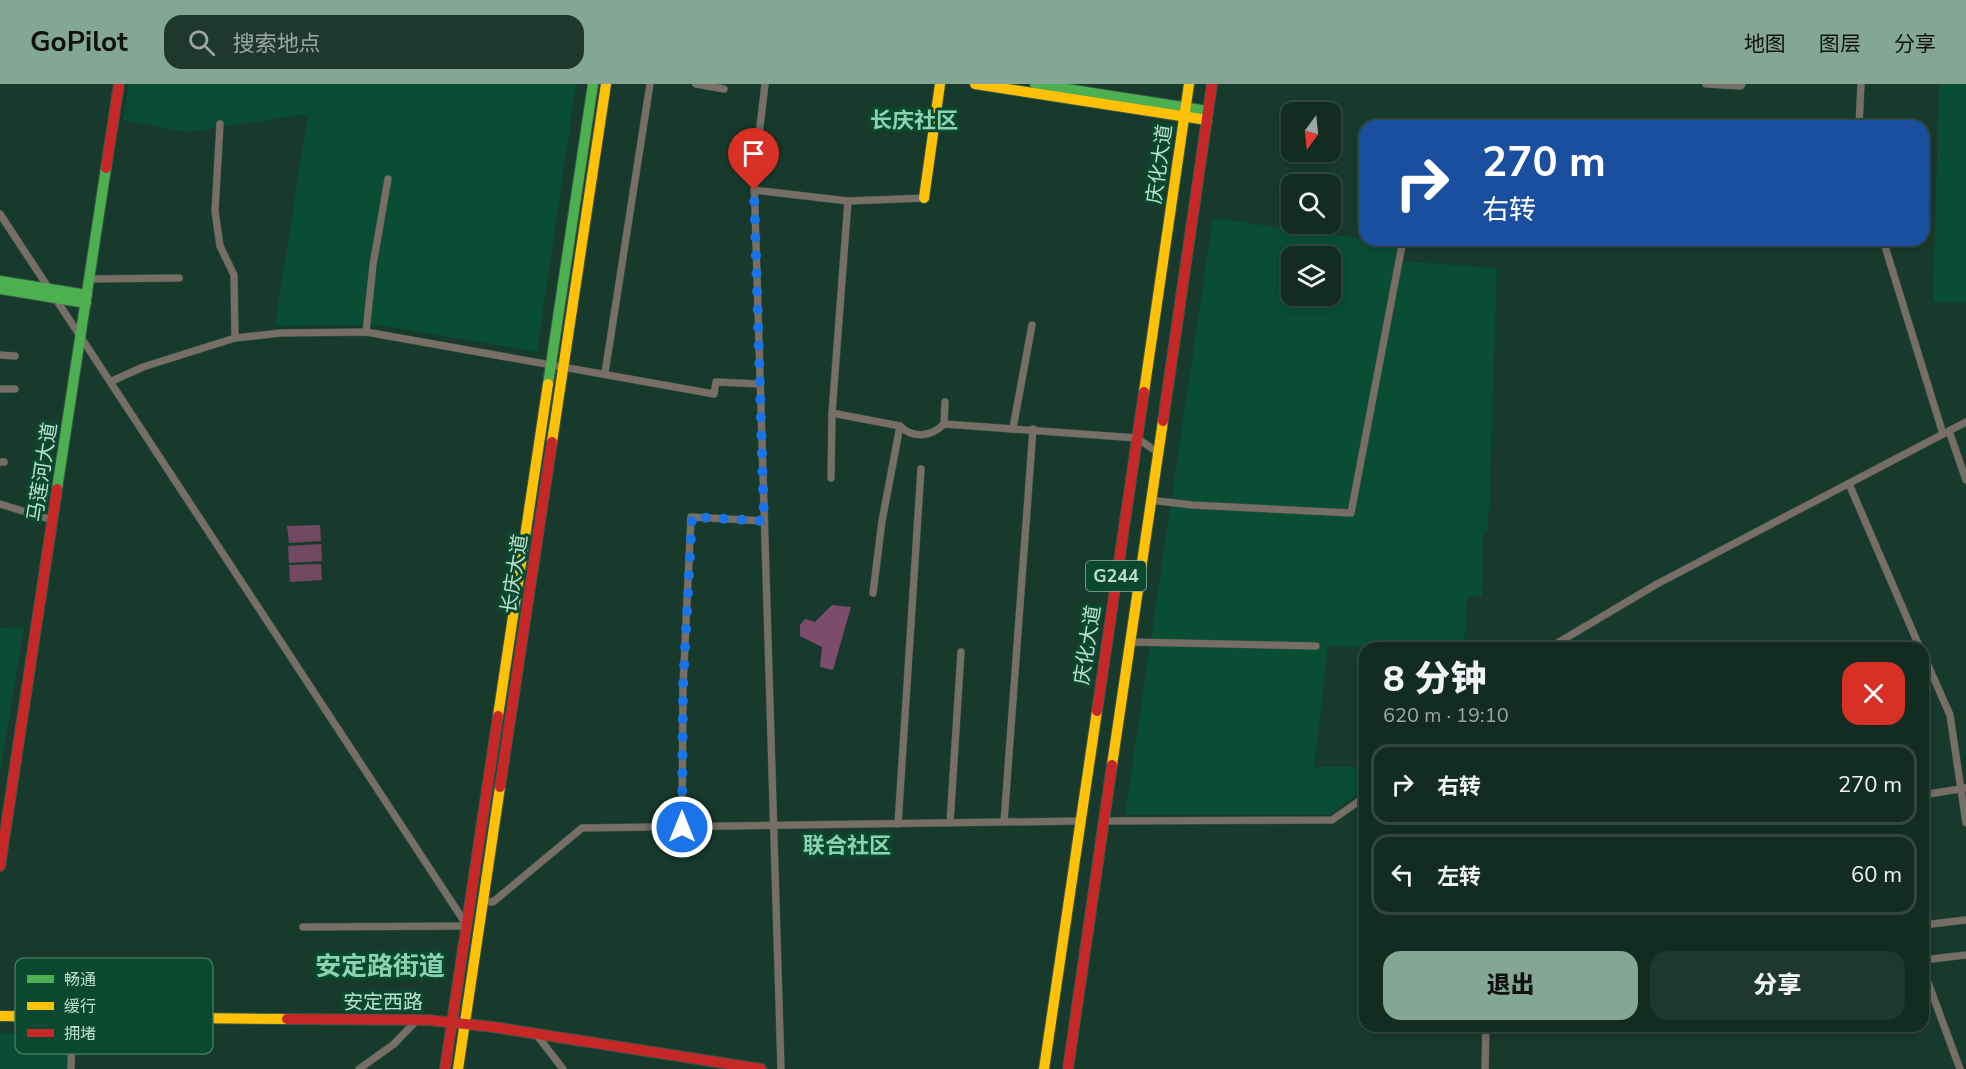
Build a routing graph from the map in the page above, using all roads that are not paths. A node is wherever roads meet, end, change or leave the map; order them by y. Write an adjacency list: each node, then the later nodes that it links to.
1 (112, 84): 34 (main road, 马莲河大道)
2 (119, 84): 30 (main road, 马莲河大道)
3 (593, 84): 41 (main road, 长庆大道)
4 (606, 84): 42 (main road, 长庆大道)
5 (650, 84): 43 (street)
6 (696, 84): 17 (street)
7 (765, 84): 23 (street)
8 (940, 84): 24 (main road)
9 (944, 84): 24 (main road)
10 (975, 84): 18 (main road)
11 (1035, 84): 18 (main road)
12 (1189, 84): 18 (main road, 庆化大道 / G244)
13 (1212, 84): 19 (main road, 庆化大道 / G244)
14 (1706, 84): 15 (street)
15 (1742, 84)
16 (1861, 84): 20 (street)
17 (724, 89)
18 (1184, 112): 19 (main road); 56 (main road, 庆化大道 / G244)
19 (1207, 116): 57 (main road, 庆化大道 / G244)
20 (1859, 120)
21 (220, 124): 38 (street)
22 (388, 178): 37 (street)
23 (754, 190): 25 (street); 45 (street)
24 (926, 198): 25 (street)
25 (848, 201): 49 (street)
26 (0, 214): 33 (street)
27 (1402, 246): 62 (street)
28 (1885, 246): 55 (street)
29 (179, 278): 30 (street)
30 (89, 279): 34 (main road, 马莲河大道)
31 (0, 281): 33 (main road)
32 (0, 289): 33 (main road)
33 (50, 293): 34 (main road); 36 (street)
34 (83, 298): 36 (main road, 马莲河大道)
35 (1032, 325): 53 (street)
36 (78, 332): 44 (street); 64 (main road, 马莲河大道); 85 (main road, 马莲河大道)
37 (366, 332): 38 (street); 41 (street)
38 (235, 338): 44 (street)
39 (0, 356): 40 (street)
40 (15, 356)
41 (551, 363): 42 (street); 89 (main road, 长庆大道)
42 (563, 365): 43 (street); 86 (main road, 长庆大道)
43 (605, 373): 45 (street)
44 (112, 381): 89 (street)
45 (760, 384): 65 (street)
46 (0, 389): 47 (street)
47 (15, 389)
48 (945, 402): 51 (street)
49 (832, 413): 52 (street); 59 (street)
50 (1966, 422): 55 (street)
51 (944, 424): 52 (street); 53 (street)
52 (900, 426): 66 (street)
53 (1013, 428): 54 (street)
54 (1033, 429): 56 (street); 79 (street)
55 (1946, 433): 60 (street); 61 (street)
56 (1137, 438): 57 (street); 76 (main road, 庆化大道 / G244)
57 (1157, 452): 62 (main road, 庆化大道 / G244)
58 (921, 469): 82 (street)
59 (831, 478)
60 (1966, 480)
61 (1849, 484): 68 (street); 69 (street)
62 (1150, 500): 67 (main road, 庆化大道 / G244)
63 (0, 504): 64 (street)
64 (46, 518): 78 (main road, 马莲河大道)
65 (764, 521): 83 (street); 84 (street)
66 (873, 593)
67 (1130, 642): 70 (street); 77 (main road, 庆化大道 / G244)
68 (1559, 642)
69 (1917, 642)
70 (1316, 646)
71 (961, 652): 80 (street)
72 (1929, 668): 73 (street)
73 (1964, 788): 74 (street); 81 (street)
74 (1929, 794)
75 (1359, 801): 77 (street)
76 (1079, 821): 79 (street); 113 (main road, 庆化大道 / G244)
77 (1103, 821): 114 (main road, 庆化大道 / G244)
78 (0, 822)
79 (1004, 822): 80 (street)
80 (950, 823): 82 (street)
81 (1966, 823)
82 (898, 824): 83 (street)
83 (773, 826): 84 (street); 112 (street)
84 (682, 827): 86 (street)
85 (0, 866)
86 (483, 901): 101 (main road, 长庆大道)
87 (1966, 920): 88 (street)
88 (1929, 924)
89 (467, 926): 90 (street); 100 (main road, 长庆大道)
90 (303, 927)
91 (1966, 955): 92 (street)
92 (1929, 959)
93 (1929, 985): 116 (street)
94 (0, 1016): 95 (main road, 安定西路)
95 (15, 1017)
96 (0, 1021): 97 (main road, 安定西路)
97 (15, 1021)
98 (213, 1021): 99 (main road, 安定西路)
99 (414, 1023): 100 (main road, 安定西路); 106 (street)
100 (452, 1025): 101 (main road, 安定西路); 107 (main road, 长庆大道)
101 (464, 1026): 103 (main road, 安定西路); 108 (main road, 长庆大道)
102 (1486, 1032): 115 (street)
103 (538, 1038): 109 (street); 110 (main road, 安定西路); 111 (main road, 安定西路)
104 (71, 1054): 105 (street)
105 (71, 1069)
106 (359, 1069)
107 (445, 1069)
108 (458, 1069)
109 (563, 1069)
110 (721, 1069)
111 (762, 1069)
112 (781, 1069)
113 (1044, 1069)
114 (1068, 1069)
115 (1485, 1069)
116 (1960, 1069)

